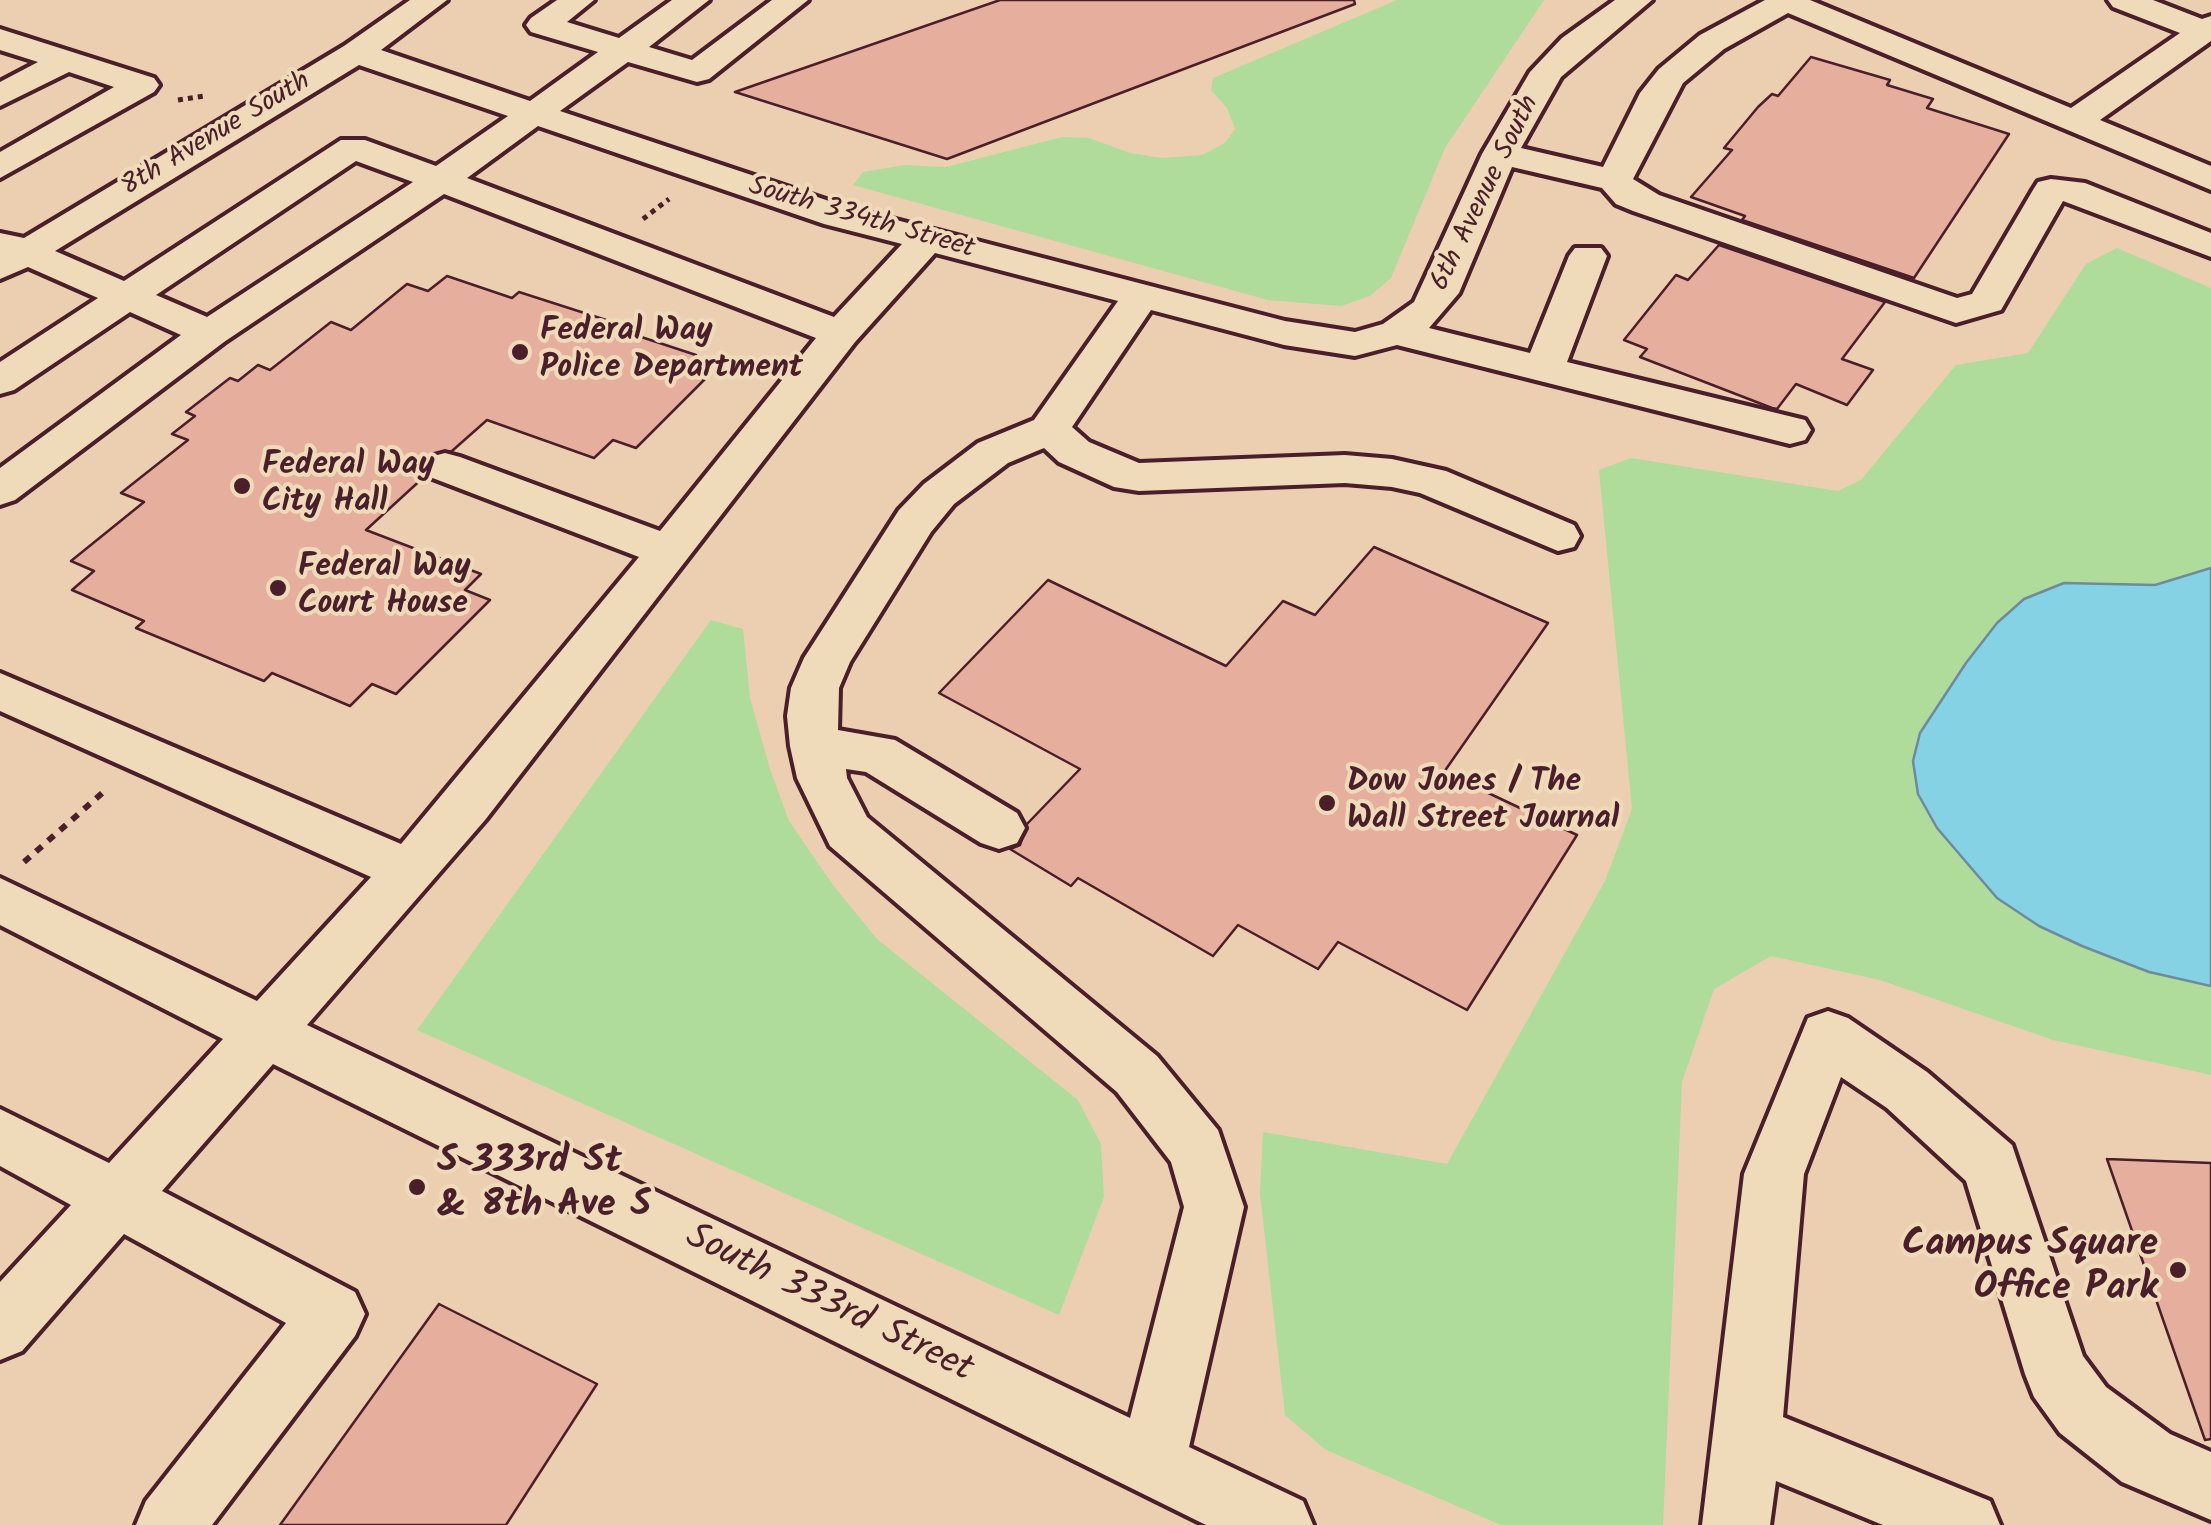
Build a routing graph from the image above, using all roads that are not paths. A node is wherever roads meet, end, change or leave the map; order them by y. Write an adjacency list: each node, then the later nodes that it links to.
1 (431, 0): 11 (street, 8th Avenue South)
2 (578, 0): 10 (street)
3 (693, 0): 10 (street)
4 (792, 0): 10 (street)
5 (1636, 0): 16 (street, 6th Avenue South)
6 (2124, 0): 8 (street)
7 (1785, 1): 15 (street); 20 (street)
8 (2208, 29): 15 (street)
9 (0, 40): 12 (street)
10 (625, 50): 14 (street)
11 (356, 53): 14 (street, South 334th Street); 23 (street, 8th Avenue South)
12 (66, 60): 13 (street); 17 (street)
13 (0, 96)
14 (533, 116): 18 (street); 21 (street, South 334th Street)
15 (2074, 122): 19 (street)
16 (1500, 154): 20 (street); 29 (street, 6th Avenue South)
17 (0, 167)
18 (442, 179): 25 (street); 27 (street); 28 (street)
19 (2211, 179)
20 (1614, 180): 22 (street)
21 (927, 240): 26 (street, South 334th Street); 28 (street)
22 (2211, 246)
23 (8, 254): 25 (street)
24 (1588, 256): 30 (street)
25 (126, 296): 27 (street); 31 (street)
26 (1140, 298): 29 (street, South 334th Street); 32 (street)
27 (210, 333): 35 (street)
28 (841, 334): 37 (street)
29 (1387, 337): 30 (street, South 334th Street)
30 (1544, 369): 33 (street, South 334th Street)
31 (0, 381)
32 (1049, 430): 36 (street); 39 (street)
33 (1790, 430)
34 (445, 467): 37 (street)
35 (0, 490)
36 (1558, 536)
37 (667, 550): 41 (street)
38 (0, 691): 41 (street)
39 (814, 746): 40 (street); 48 (street)
40 (999, 828)
41 (411, 871): 43 (street)
42 (7, 885): 43 (street, South 333rd Street)
43 (268, 1031): 45 (street); 48 (street, South 333rd Street)
44 (0, 1136): 45 (street)
45 (117, 1199): 46 (street); 50 (street)
46 (0, 1329)
47 (1748, 1436): 49 (street); 52 (street); 53 (street)
48 (1152, 1461): 51 (street, South 333rd Street)
49 (2211, 1486)
50 (170, 1525)
51 (1279, 1525)
52 (1736, 1525)
53 (1966, 1525)

